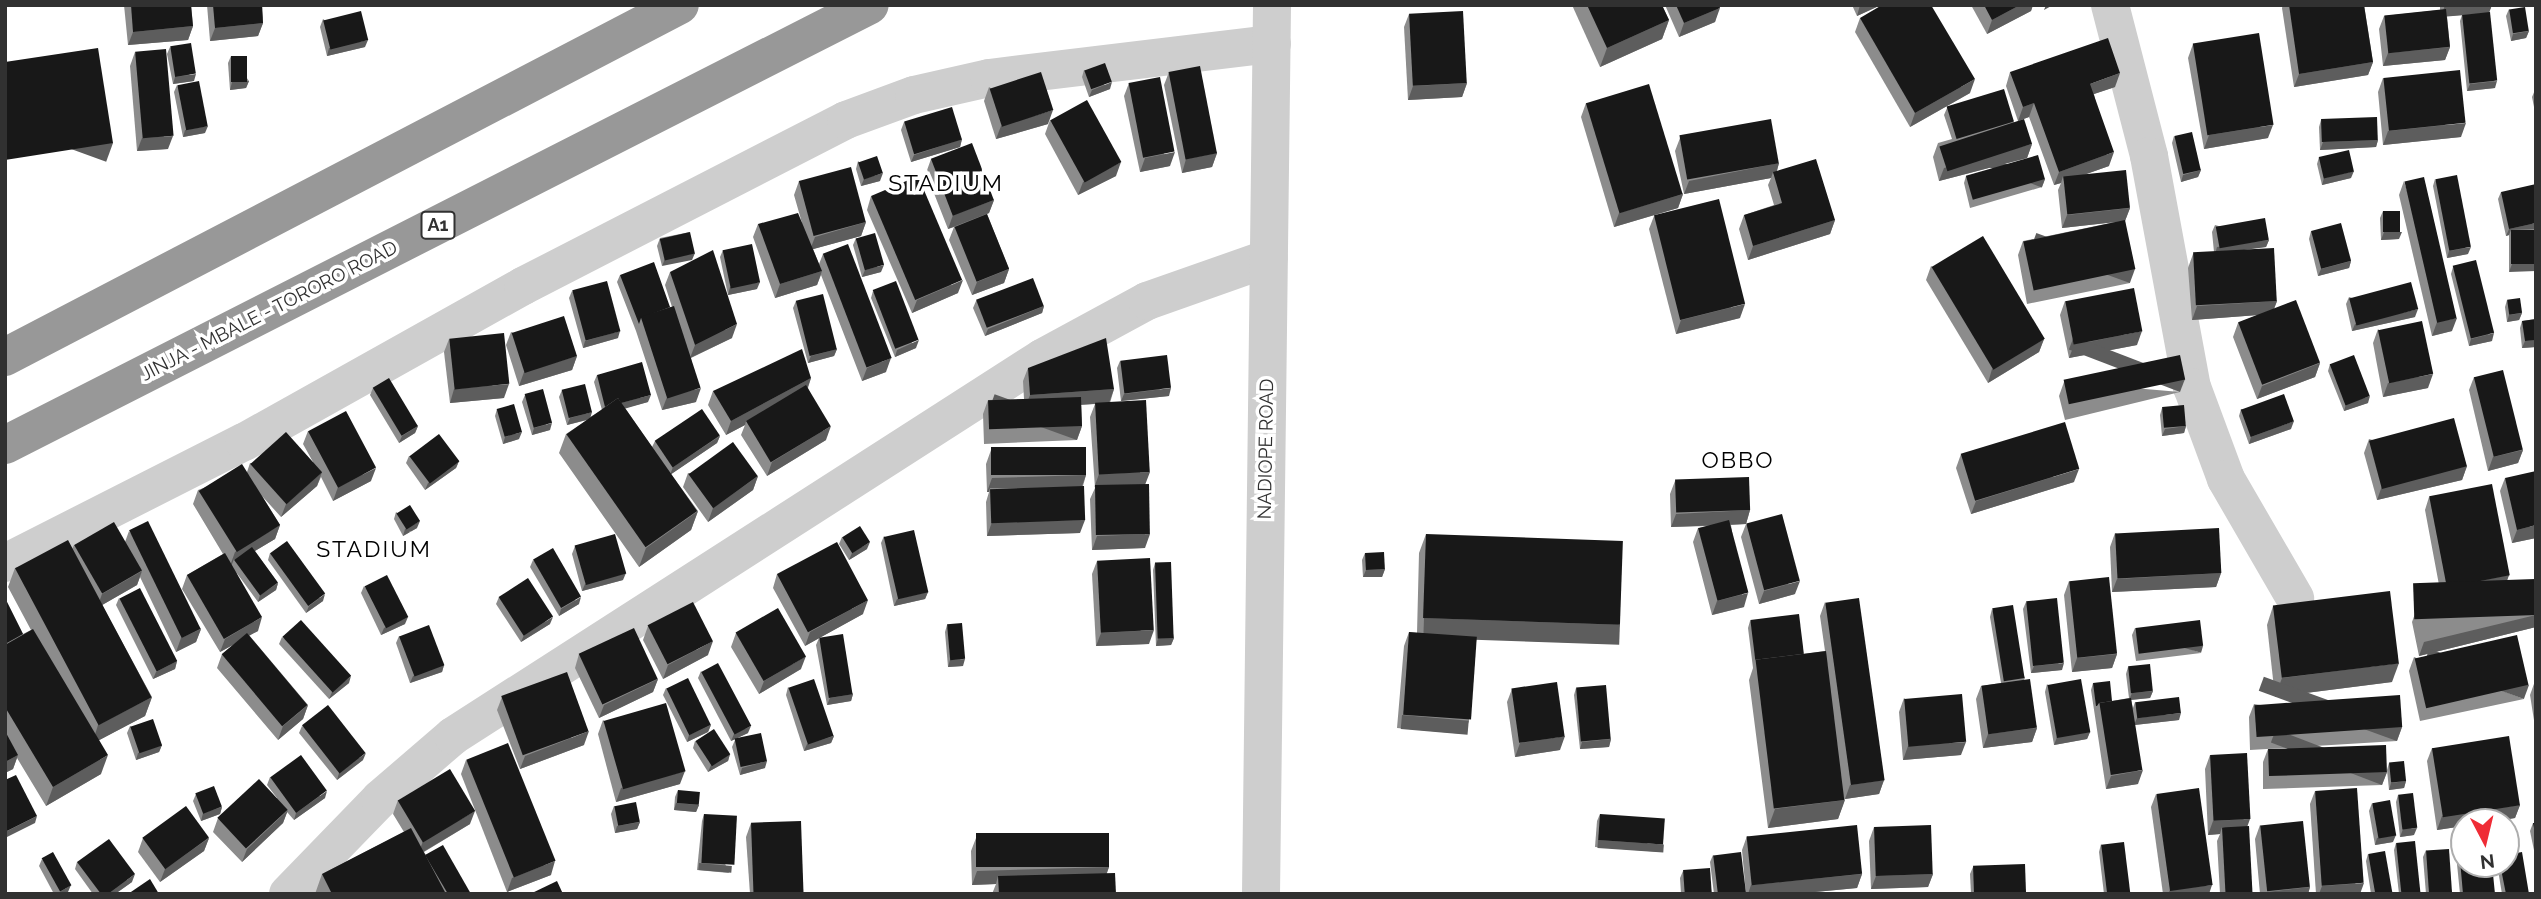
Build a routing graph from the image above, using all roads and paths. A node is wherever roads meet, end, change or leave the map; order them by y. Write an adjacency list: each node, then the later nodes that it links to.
1 (680, 5): 5 (highway)
2 (870, 5): 9 (highway, JINJA - MBALE - TORORO ROAD / A1)
3 (1272, 5): 6 (street, NADIOPE ROAD)
4 (2110, 5): 11 (street)
5 (631, 16): 8 (highway)
6 (1272, 44): 7 (street, NADIOPE ROAD); 10 (street)
7 (1269, 258): 12 (street); 13 (street, NADIOPE ROAD)
8 (5, 357)
9 (5, 445)
10 (5, 563)
11 (2295, 598)
12 (288, 894)
13 (1261, 894)

